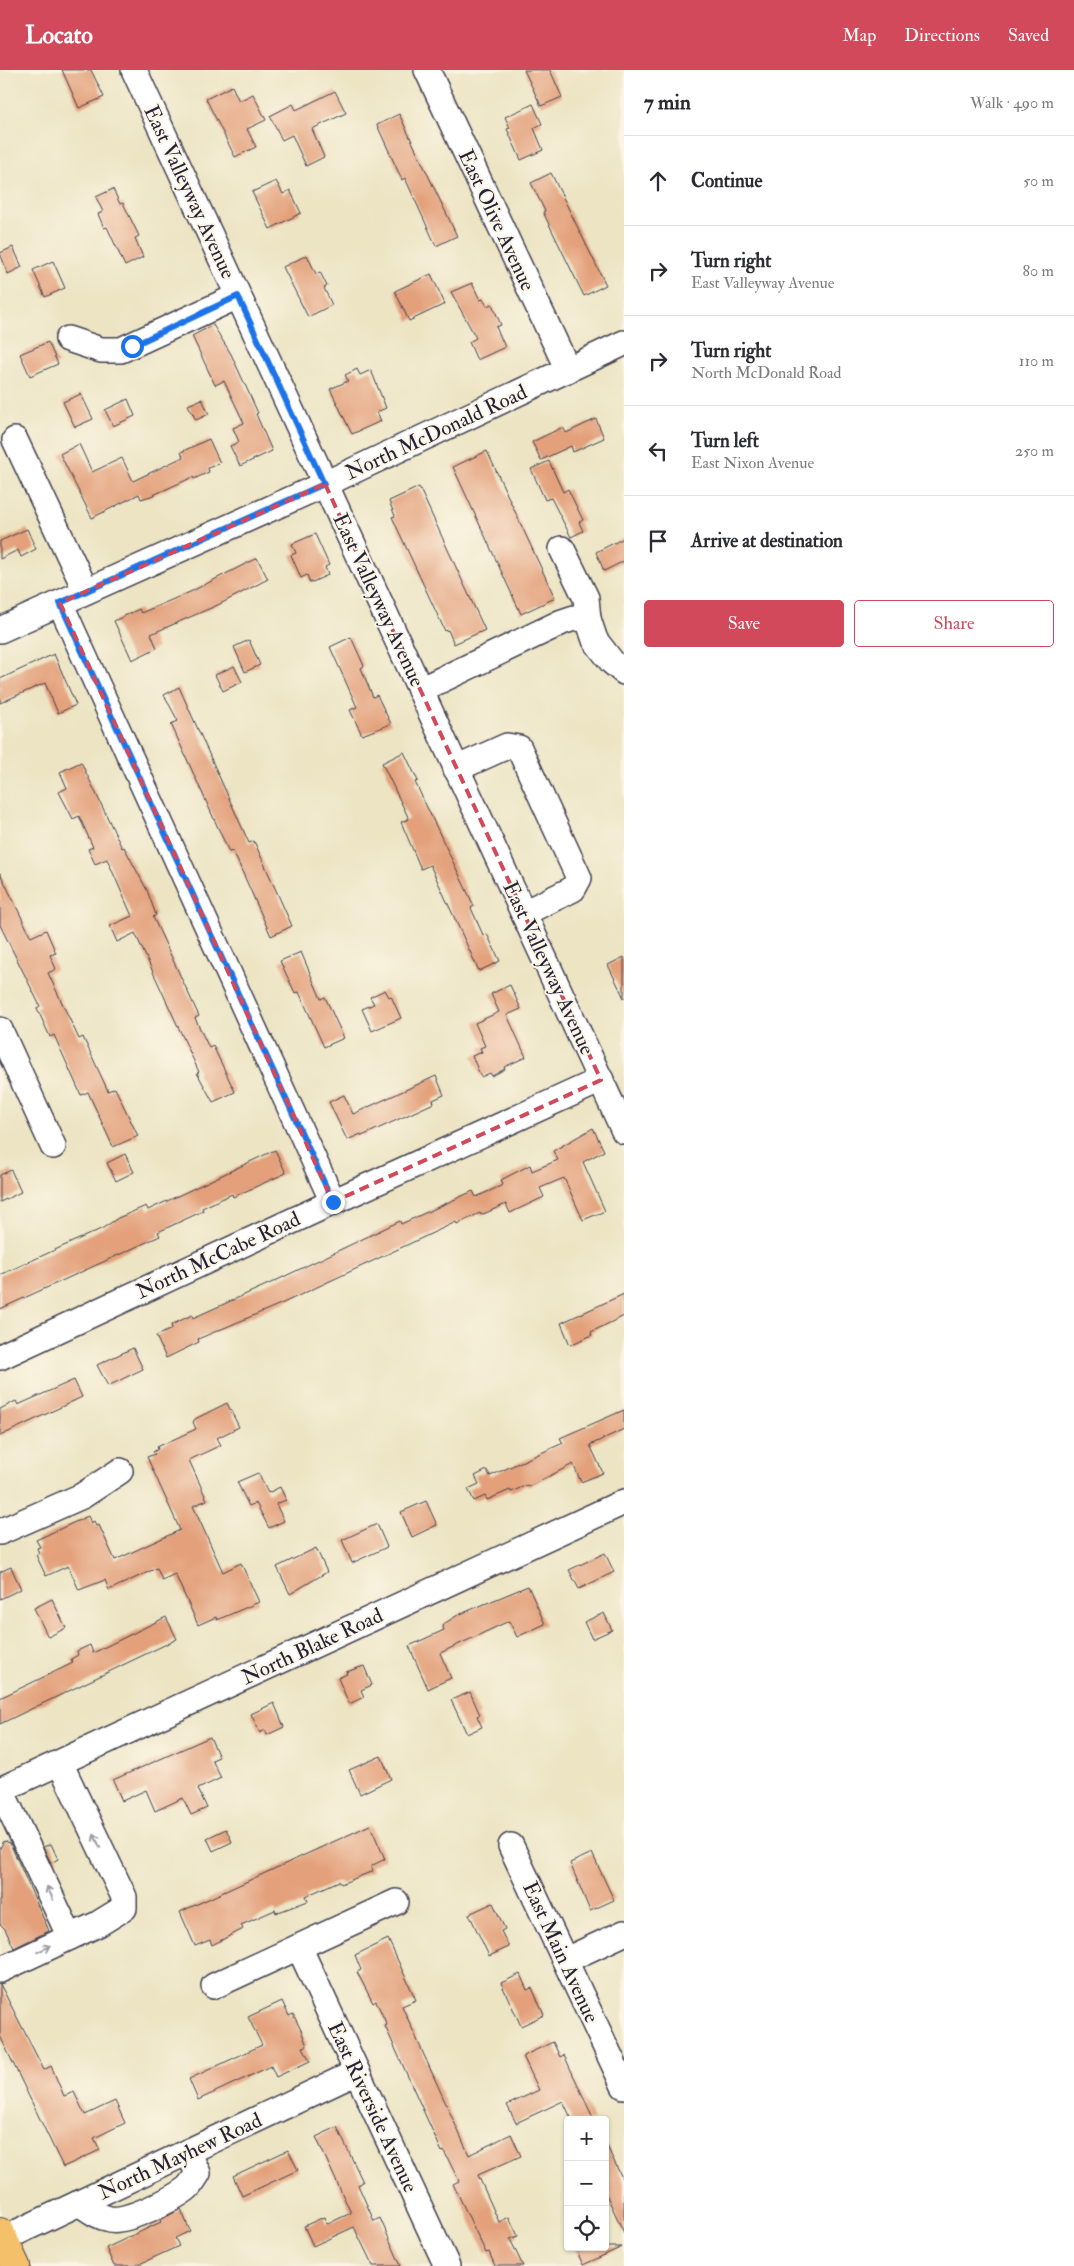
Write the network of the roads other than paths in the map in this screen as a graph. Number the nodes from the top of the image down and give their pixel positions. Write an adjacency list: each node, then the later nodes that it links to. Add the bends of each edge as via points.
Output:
1 (134, 70): 3 (street, East Valleyway Avenue)
2 (427, 70): 6 (street, East Olive Avenue)
3 (238, 296): 4 (street, via 120,350 102,350); 8 (street, East Valleyway Avenue)
4 (68, 339)
5 (624, 342): 6 (street, North McDonald Road)
6 (568, 370): 8 (street, North McDonald Road)
7 (15, 440): 10 (street)
8 (324, 484): 10 (street, North McDonald Road); 15 (street, East Valleyway Avenue)
9 (562, 549): 12 (street, via 586,598)
10 (86, 591): 11 (street, North McDonald Road)
11 (60, 603): 13 (street, North McDonald Road); 22 (street)
12 (588, 619): 14 (street, via 600,646); 15 (street, via 574,618 562,622)
13 (0, 630)
14 (624, 672)
15 (420, 690): 16 (street, East Valleyway Avenue)
16 (456, 769): 17 (street, East Valleyway Avenue); 17 (street, via 508,746 519,748 579,878 573,889)
17 (524, 913): 19 (street, East Valleyway Avenue)
18 (0, 1030): 21 (street)
19 (600, 1080): 20 (street, East Valleyway Avenue); 22 (street, North McCabe Road)
20 (624, 1131)
21 (53, 1146)
22 (333, 1202): 23 (street, North McCabe Road)
23 (0, 1357)
24 (120, 1471): 26 (street, via 82,1496)
25 (624, 1502): 27 (street, North Blake Road)
26 (0, 1532)
27 (60, 1763): 28 (street, North Blake Road); 32 (street, one-way to 27, via 124,1908 124,1897)
28 (1, 1790): 32 (street, one-way to 28)
29 (512, 1846): 34 (street, East Main Avenue)
30 (396, 1902): 33 (street)
31 (624, 1933): 34 (street)
32 (70, 1937): 35 (street, one-way to 32)
33 (299, 1947): 36 (street); 37 (street, East Riverside Avenue)
34 (566, 1960): 38 (street, East Main Avenue)
35 (0, 1970)
36 (214, 1986)
37 (357, 2072): 39 (street, North Mayhew Road); 42 (street, East Riverside Avenue)
38 (624, 2086)
39 (188, 2152): 40 (street, North Mayhew Road); 40 (street, via 198,2173 188,2188 161,2203 112,2220 96,2215)
40 (79, 2203): 41 (street, North Mayhew Road)
41 (7, 2253)
42 (447, 2266)

